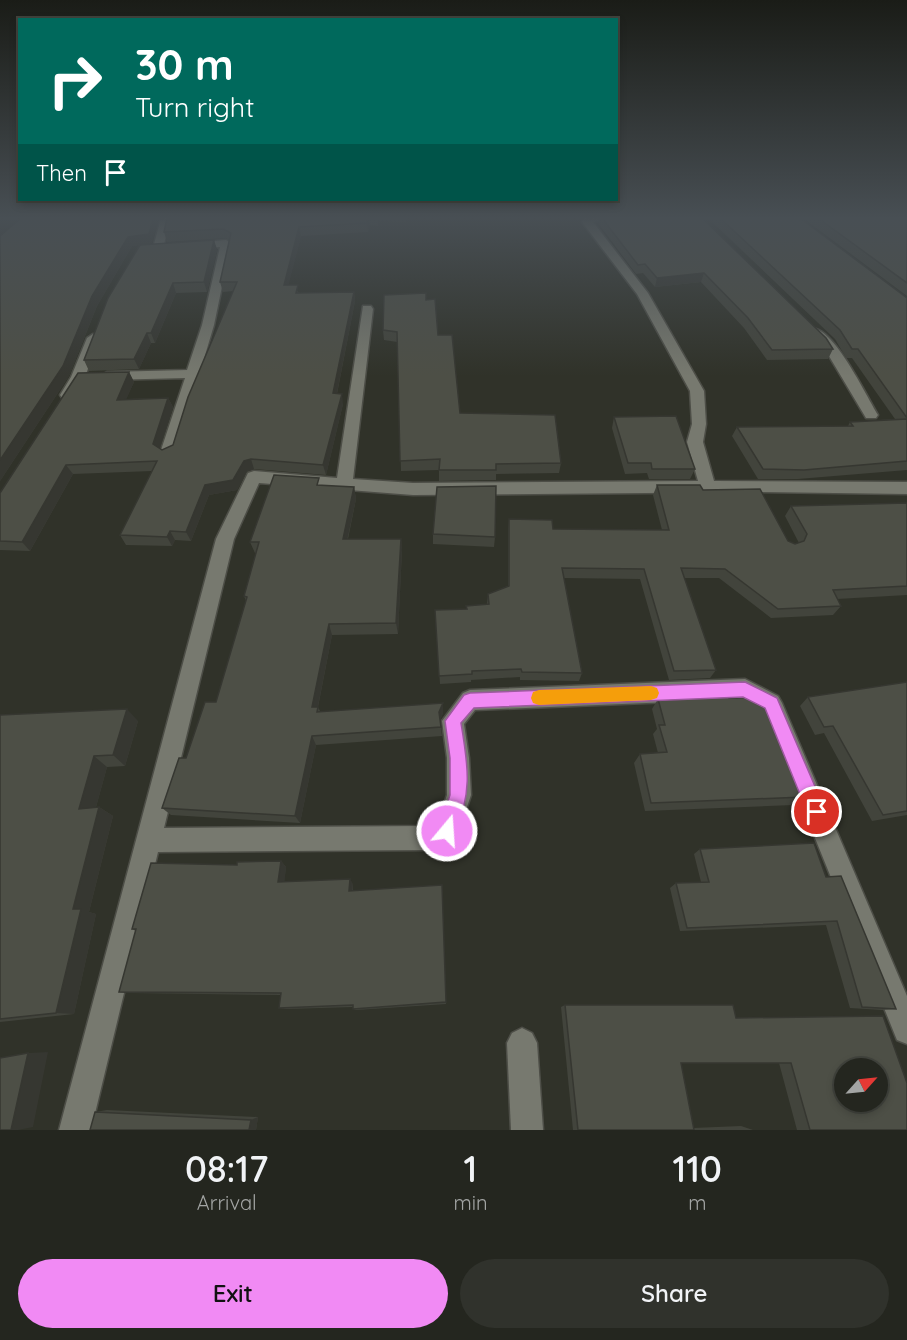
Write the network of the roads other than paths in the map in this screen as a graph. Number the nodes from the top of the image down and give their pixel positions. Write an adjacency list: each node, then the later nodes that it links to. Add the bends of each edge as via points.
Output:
1 (220, 271): 6 (street)
2 (625, 271): 13 (street, via 642,292 697,391 699,424 695,442)
3 (367, 309): 11 (street)
4 (97, 327): 7 (street)
5 (811, 327): 9 (street, via 828,344)
6 (192, 374): 7 (street); 10 (street)
7 (78, 377): 8 (street)
8 (59, 407)
9 (871, 415)
10 (168, 453)
11 (344, 484): 13 (street, via 413,489); 16 (street, via 254,477 225,539)
12 (758, 486): 13 (street); 14 (street); 15 (street)
13 (708, 487)
14 (907, 488)
15 (768, 506)
16 (149, 840): 17 (street, via 423,838 447,831 459,795 453,721 470,700 745,689 771,703); 19 (street)
17 (907, 1030)
18 (522, 1043): 20 (street)
19 (75, 1130)
20 (527, 1130)

